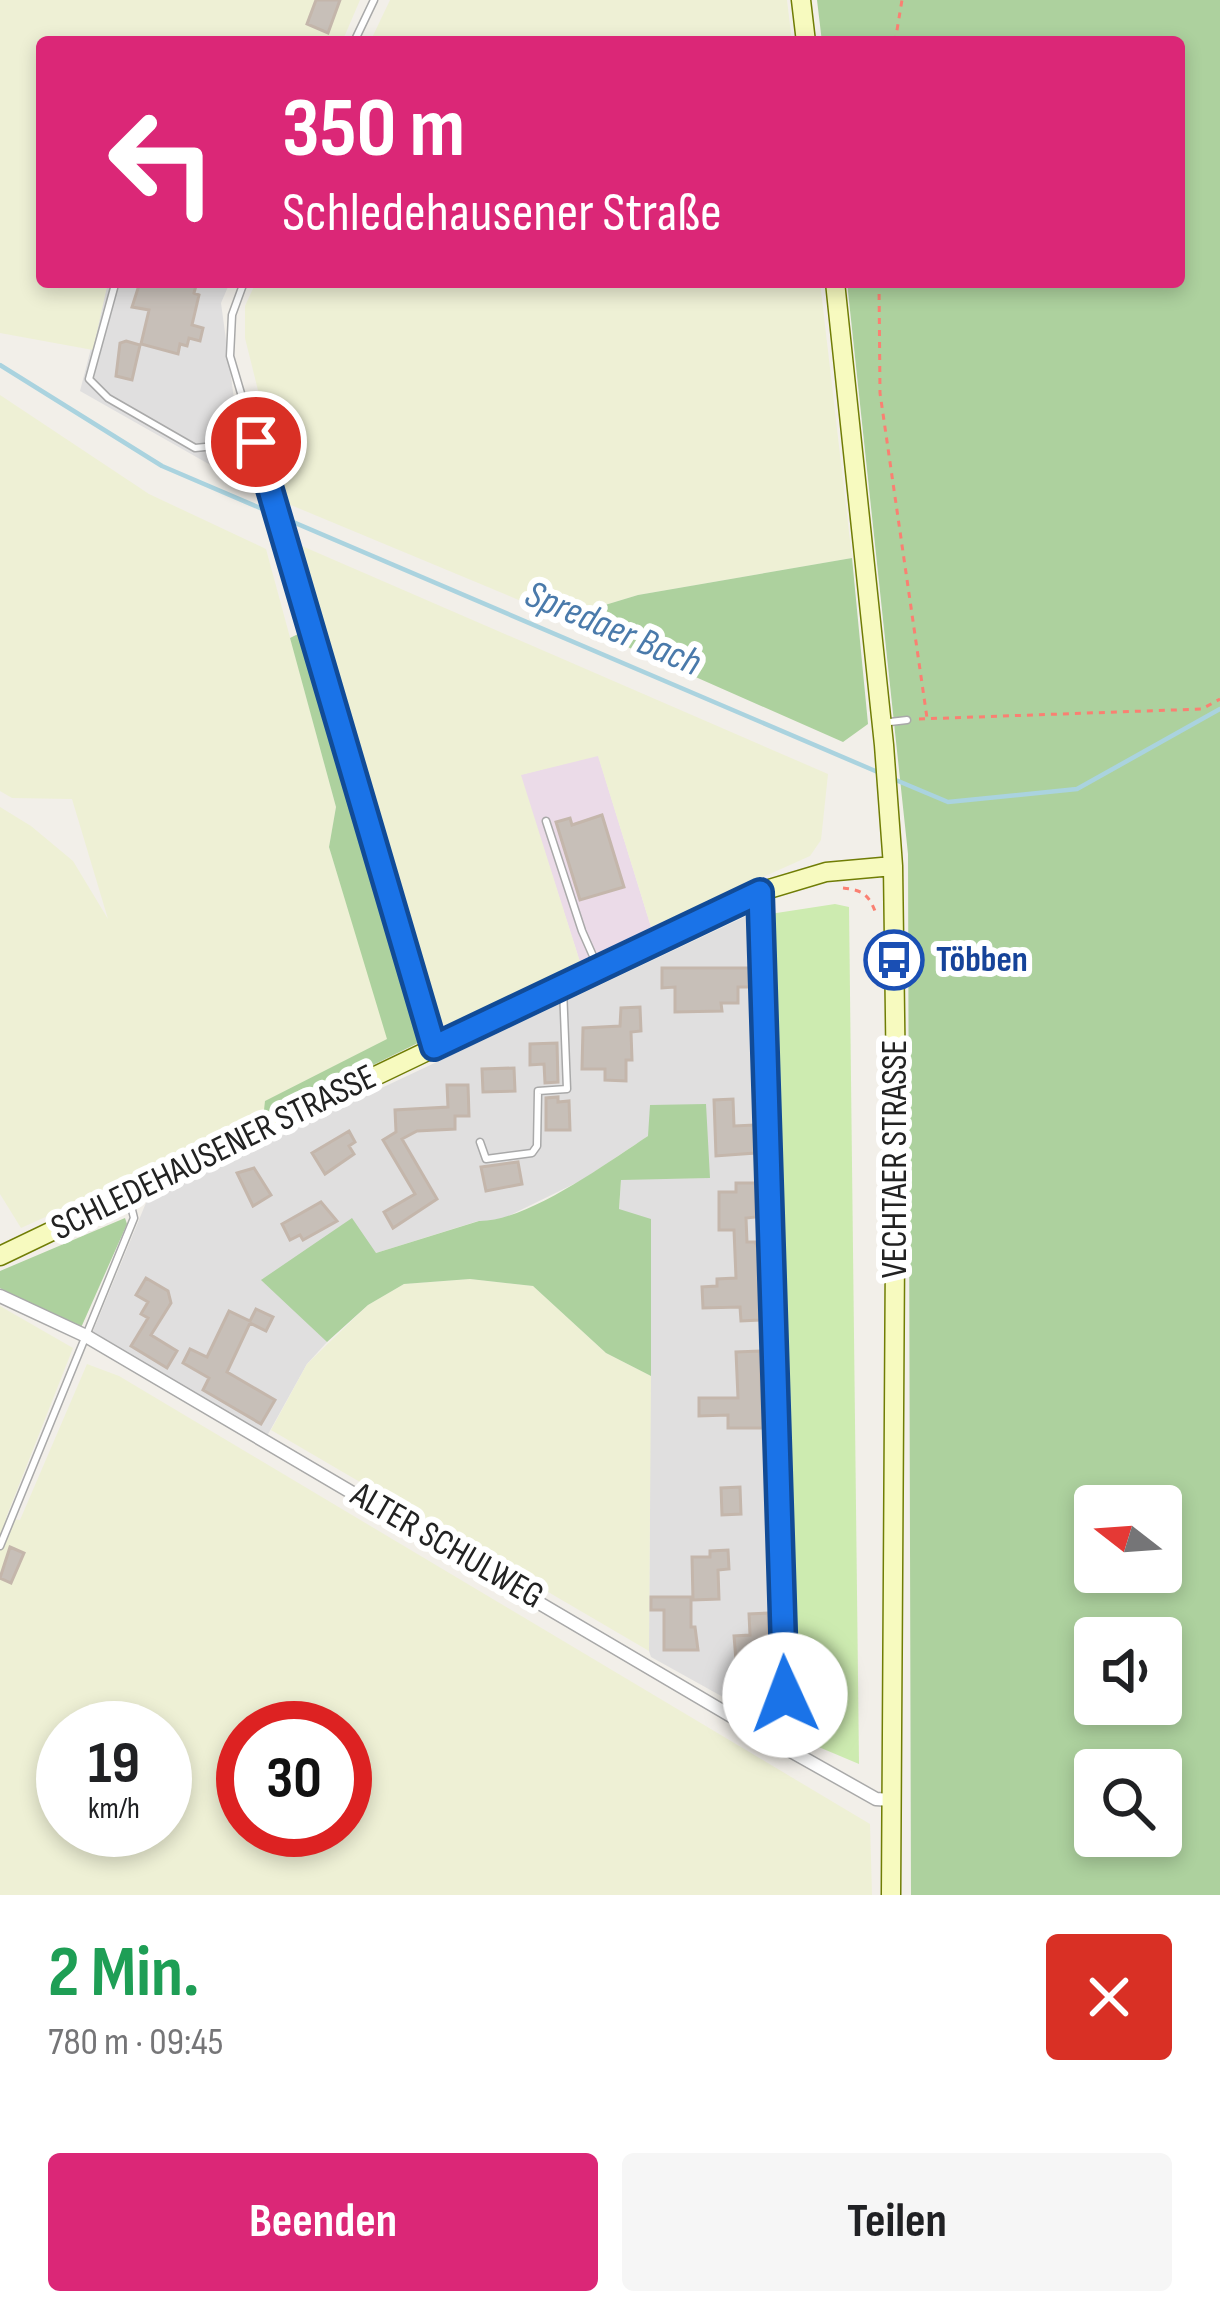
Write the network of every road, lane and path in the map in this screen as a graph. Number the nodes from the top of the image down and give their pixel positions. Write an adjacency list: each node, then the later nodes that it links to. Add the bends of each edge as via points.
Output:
1 (374, 0): 4 (lane)
2 (801, 0): 5 (main road)
3 (902, 0): 6 (path)
4 (357, 36)
5 (805, 36)
6 (896, 36)
7 (242, 288): 11 (lane, via 230,356)
8 (836, 288): 17 (main road, VECHTAER STRASSE)
9 (879, 288): 13 (path, via 880,394)
10 (114, 289): 11 (lane, via 89,379 196,448)
11 (256, 442): 21 (lane)
12 (1220, 698): 13 (path, via 1202,709)
13 (927, 718): 14 (path)
14 (907, 720): 15 (lane)
15 (890, 722)
16 (546, 821): 19 (lane)
17 (892, 866): 18 (main road, SCHLEDEHAUSENER STRASSE, via 826,872); 29 (main road, VECHTAER STRASSE)
18 (760, 892): 19 (main road, SCHLEDEHAUSENER STRASSE); 28 (street)
19 (598, 968): 20 (main road, SCHLEDEHAUSENER STRASSE)
20 (562, 985): 21 (main road, SCHLEDEHAUSENER STRASSE); 22 (lane, via 567,1089 538,1091 532,1153 486,1159)
21 (435, 1051): 23 (main road, SCHLEDEHAUSENER STRASSE)
22 (480, 1142)
23 (127, 1193): 24 (main road, SCHLEDEHAUSENER STRASSE); 26 (lane, via 134,1217)
24 (0, 1256)
25 (0, 1295): 26 (street, ALTER SCHULWEG)
26 (86, 1336): 27 (lane); 28 (street, ALTER SCHULWEG)
27 (0, 1546)
28 (782, 1746): 29 (street, ALTER SCHULWEG)
29 (891, 1799): 30 (main road, VECHTAER STRASSE)
30 (891, 1895)

